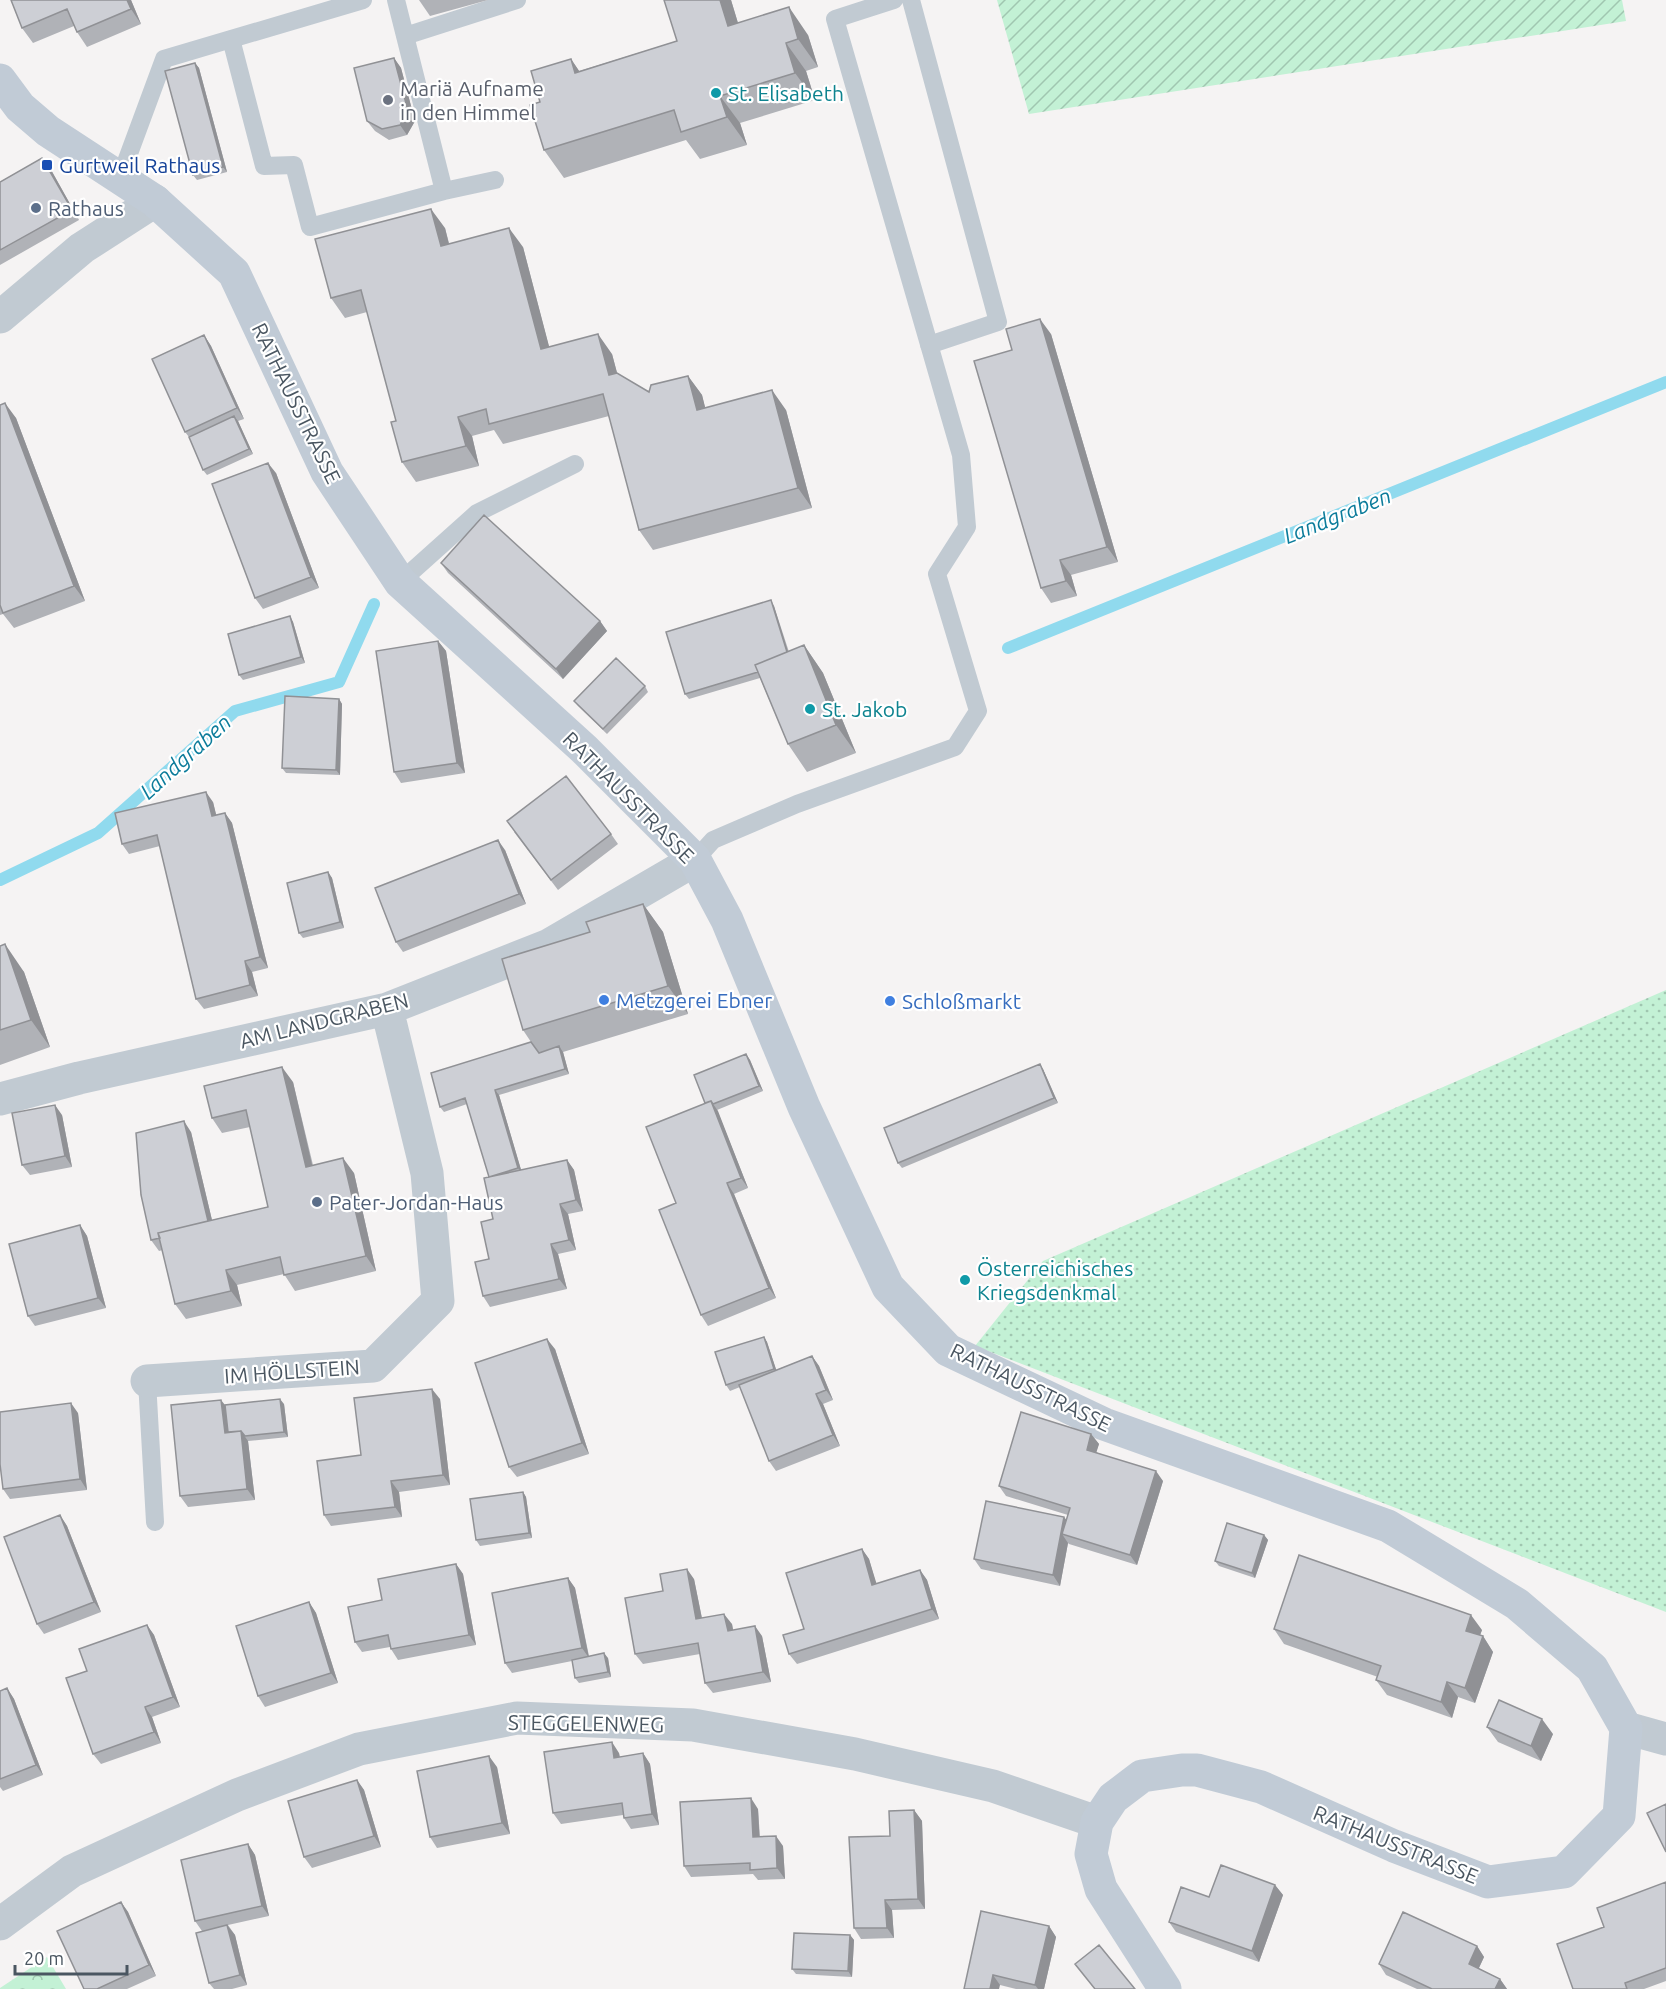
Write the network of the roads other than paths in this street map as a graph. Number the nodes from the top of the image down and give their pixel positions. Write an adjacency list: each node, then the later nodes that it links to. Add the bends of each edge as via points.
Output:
1 (363, 0): 8 (lane)
2 (396, 0): 7 (lane)
3 (517, 0): 7 (lane)
4 (894, 0): 6 (lane)
5 (911, 0): 15 (lane, via 998,322)
6 (855, 6): 15 (lane, via 836,19)
7 (405, 36): 12 (lane)
8 (231, 39): 10 (lane, via 164,59); 12 (lane, via 264,166 294,165 310,226)
9 (0, 80): 10 (main road, RATHAUSSTRASSE, via 20,107 48,131)
10 (120, 177): 13 (main road, RATHAUSSTRASSE)
11 (495, 180): 12 (lane)
12 (444, 191)
13 (155, 201): 14 (street, via 82,248); 17 (main road, RATHAUSSTRASSE, via 234,273 327,472)
14 (0, 316)
15 (929, 345): 18 (lane, via 961,455 967,527 937,574 978,711 955,747 797,804 713,840)
16 (575, 464): 17 (lane, via 477,513)
17 (400, 582): 18 (main road, RATHAUSSTRASSE, via 584,748)
18 (695, 860): 19 (street, AM LANDGRABEN, via 549,945); 23 (main road, RATHAUSSTRASSE, via 728,920 804,1107 888,1287 948,1350 1104,1424 1388,1526 1517,1604 1592,1668)
19 (387, 1009): 20 (street, AM LANDGRABEN); 21 (street, IM HÖLLSTEIN, via 427,1173 438,1301 373,1366)
20 (0, 1099)
21 (147, 1381): 22 (lane)
22 (155, 1522)
23 (1626, 1728): 24 (street); 25 (main road, RATHAUSSTRASSE, via 1619,1816 1564,1872 1488,1882 1260,1787 1197,1770 1142,1776 1113,1798)
24 (1666, 1739)
25 (1097, 1822): 26 (street, STEGGELENWEG, via 993,1786 855,1754 693,1725 517,1718 359,1749 237,1795 72,1871); 27 (main road, RATHAUSSTRASSE, via 1091,1854 1101,1889)
26 (0, 1924)
27 (1165, 1989)

